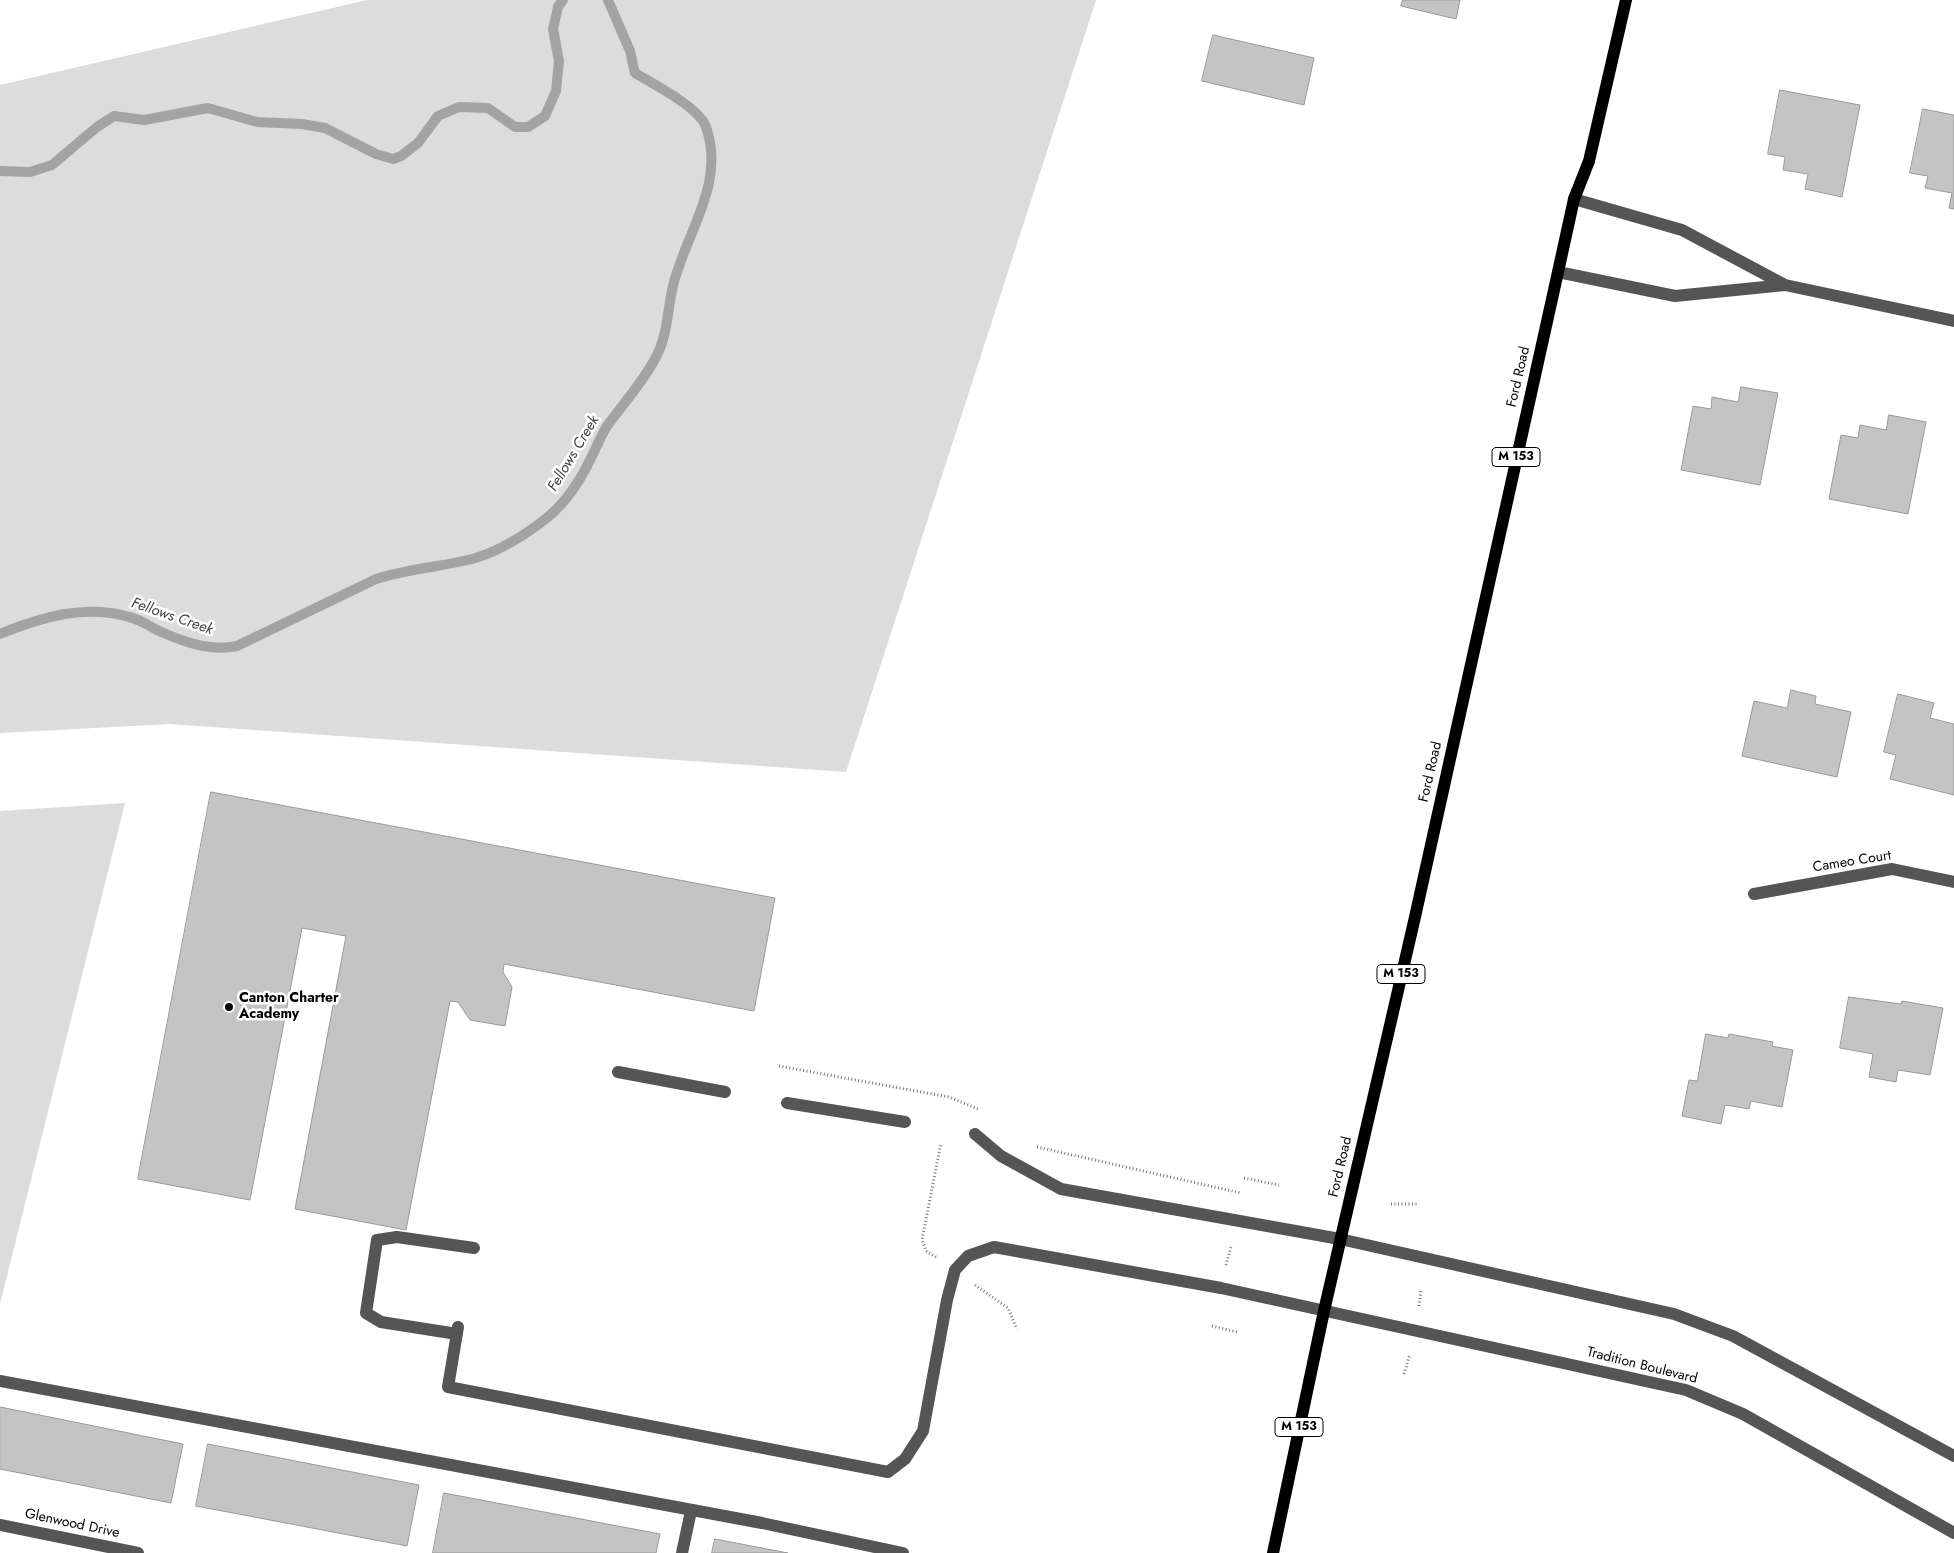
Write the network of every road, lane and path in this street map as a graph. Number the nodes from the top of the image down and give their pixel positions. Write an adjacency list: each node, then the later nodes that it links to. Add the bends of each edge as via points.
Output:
1 (1626, 0): 2 (main road, Ford Road / M 153, via 1589,161)
2 (1574, 199): 3 (main road, Ford Road / M 153); 4 (street, via 1682,230)
3 (1558, 272): 4 (street, via 1675,296); 22 (main road, Ford Road / M 153)
4 (1784, 285): 5 (street)
5 (1954, 320)
6 (1954, 882): 7 (street, Cameo Court, via 1892,869)
7 (1754, 894)
8 (779, 1066): 12 (path, via 949,1097)
9 (618, 1072): 10 (street)
10 (725, 1092)
11 (787, 1103): 13 (street)
12 (983, 1113)
13 (905, 1122)
14 (975, 1134): 22 (street, via 1001,1156 1061,1189)
15 (941, 1143): 25 (path, via 922,1240 926,1251)
16 (1029, 1145): 19 (path)
17 (1244, 1178): 18 (path)
18 (1279, 1185)
19 (1241, 1193)
20 (1391, 1204): 21 (path)
21 (1419, 1204)
22 (1340, 1239): 30 (main road, Ford Road / M 153); 37 (street, via 1674,1314 1733,1336)
23 (1231, 1247): 26 (path)
24 (474, 1248): 30 (street, Tradition Boulevard, via 397,1237 377,1240 366,1313 381,1322 458,1330 448,1387 888,1472 906,1459 922,1430 947,1300 955,1270 968,1256 994,1247 1221,1288)
25 (938, 1258)
26 (1224, 1271)
27 (973, 1284): 32 (path, via 1008,1308)
28 (1421, 1290): 29 (path)
29 (1418, 1307)
30 (1324, 1311): 40 (street, Tradition Boulevard, via 1686,1390 1743,1414); 44 (main road, Ford Road / M 153)
31 (1212, 1326): 33 (path)
32 (1017, 1329)
33 (1238, 1332)
34 (1410, 1354): 35 (path)
35 (1404, 1374)
36 (0, 1380): 38 (street)
37 (1954, 1456)
38 (691, 1511): 42 (street); 43 (street)
39 (0, 1525): 41 (street, Glenwood Drive)
40 (1954, 1533)
41 (138, 1553)
42 (682, 1553)
43 (903, 1553)
44 (1273, 1553)

